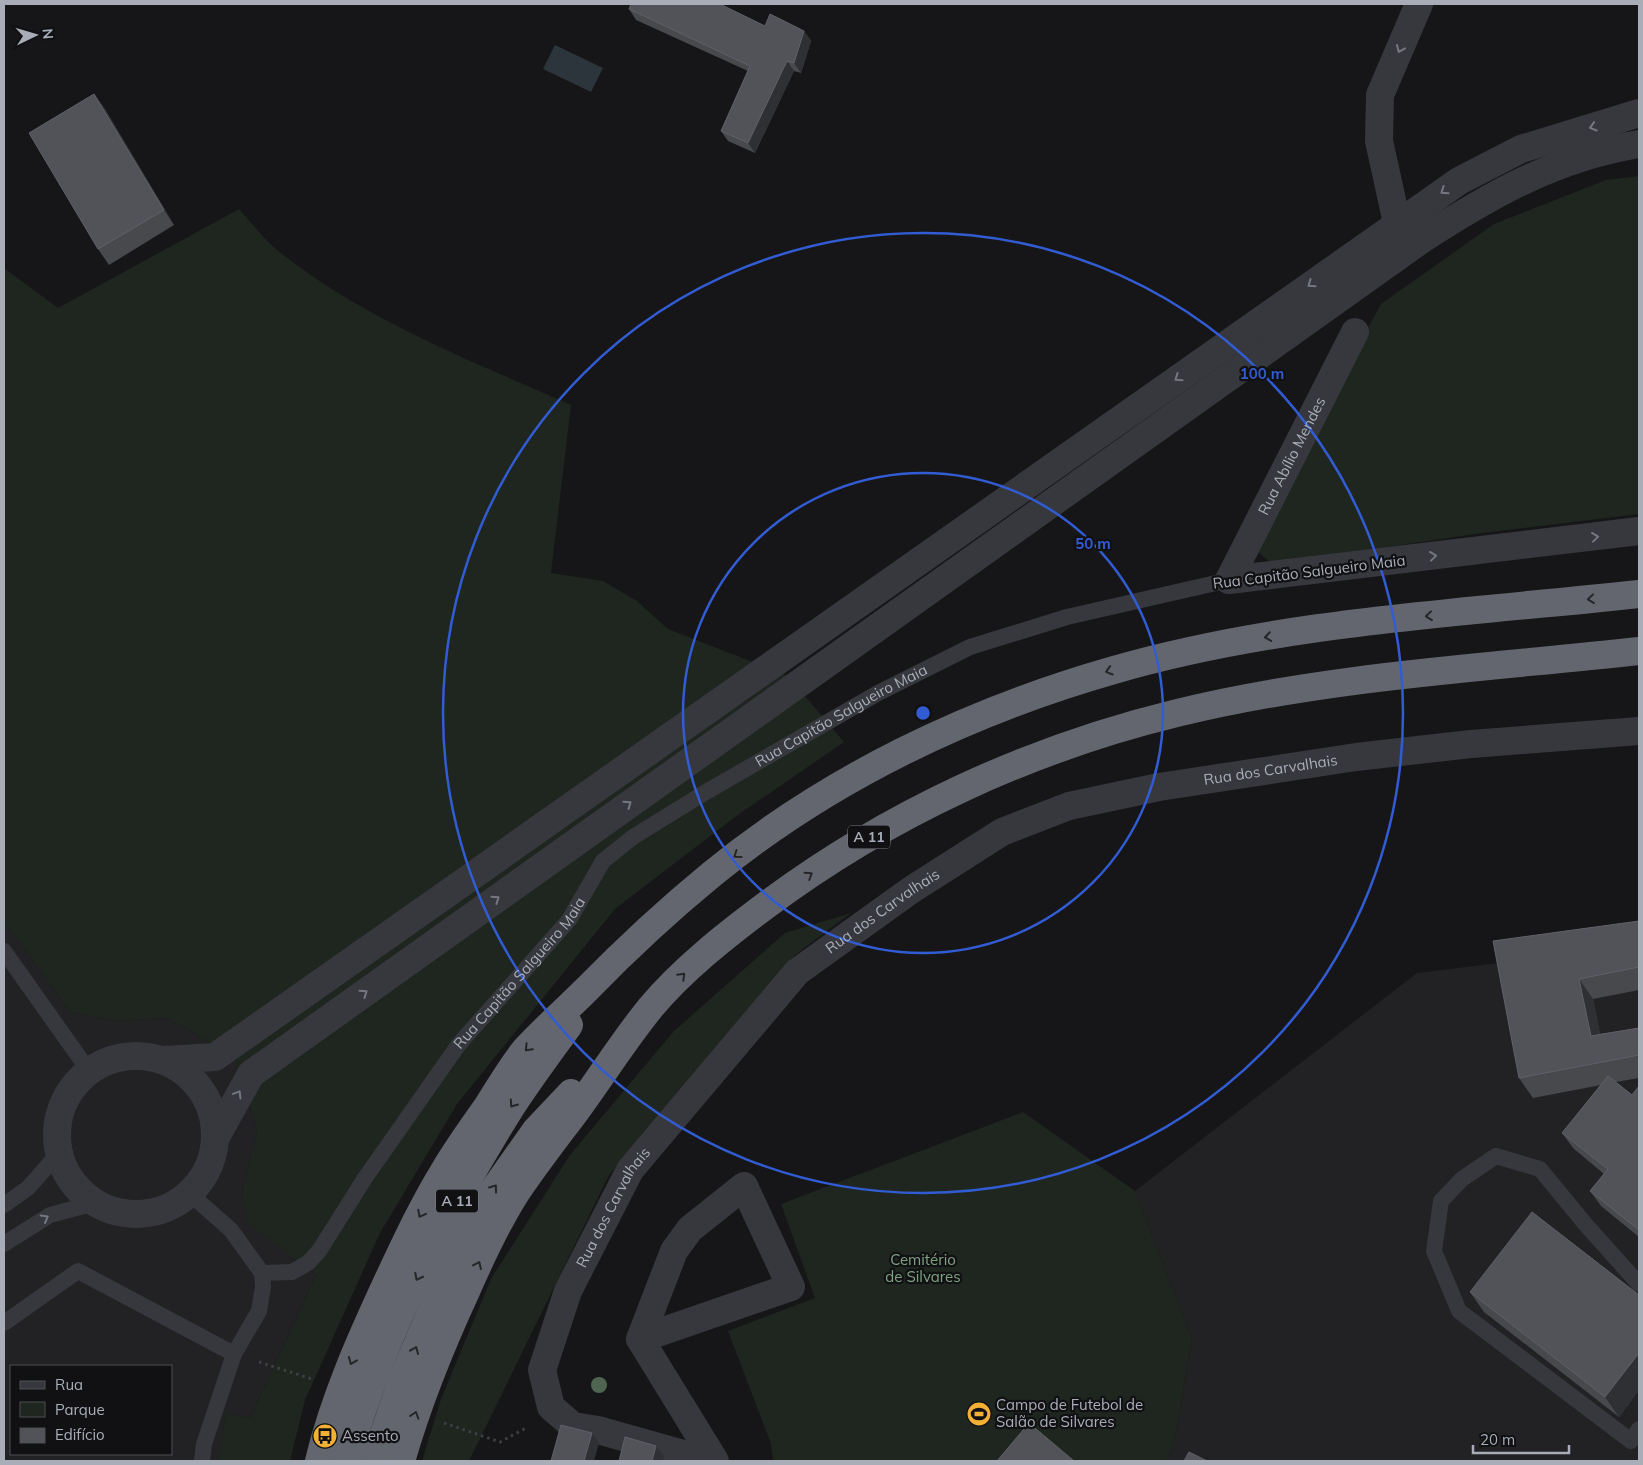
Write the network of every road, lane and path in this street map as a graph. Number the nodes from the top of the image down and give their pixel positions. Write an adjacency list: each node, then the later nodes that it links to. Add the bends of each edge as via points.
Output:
1 (1419, 4): 4 (street, one-way to 4, via 1380,96 1380,141)
2 (1639, 113): 4 (street, one-way to 4, via 1521,149 1460,181)
3 (1639, 144): 16 (street, one-way to 3, via 251,1074 1421,240 1524,179 1583,157)
4 (1397, 223): 14 (street, one-way to 14, via 216,1057)
5 (1355, 332): 7 (street, Rua Abílio Mendes)
6 (1639, 531): 7 (street, Rua Capitão Salgueiro Maia, one-way to 6)
7 (1229, 580): 22 (lane, Rua Capitão Salgueiro Maia, via 1067,616 970,647 878,693 632,837 602,861 569,920 459,1044 365,1178 319,1251 308,1263 292,1272)
8 (1639, 594): 12 (highway, one-way to 12, via 1379,622 1256,639 1172,655 1049,690 947,730 826,794 714,872)
9 (1639, 650): 13 (highway, A 11, one-way to 9, via 700,959 744,922 791,886 856,845 922,807 980,779 1071,744 1180,712 1313,687)
10 (1639, 731): 33 (street, Rua dos Carvalhais, via 1356,757 1159,788 1069,806 1002,832 911,890 797,972 630,1170 568,1291 542,1370 551,1407 573,1426)
11 (4, 951): 15 (lane)
12 (612, 964): 29 (highway, one-way to 29, via 523,1053 443,1172 408,1238 352,1362); 30 (highway, A 11, one-way to 30, via 509,1110 465,1184 402,1310 359,1417)
13 (653, 1006): 31 (highway, A 11, one-way to 13, via 396,1396 427,1320 451,1265 488,1198 536,1130); 32 (highway, A 11, one-way to 13, via 424,1386 492,1236 514,1196)
14 (164, 1060): 15 (street, via 138,1055 112,1058); 16 (street, via 186,1073 204,1092 213,1116)
15 (89, 1071): 17 (street, via 73,1087 61,1107 57,1130)
16 (216, 1137): 18 (street, via 204,1177)
17 (59, 1153): 19 (street, via 66,1173); 20 (lane, via 28,1188)
18 (190, 1194): 19 (street, via 168,1208 144,1214 118,1212); 22 (lane, via 231,1230)
19 (95, 1203): 21 (lane, one-way to 19, via 50,1215)
20 (4, 1205)
21 (4, 1244)
22 (262, 1273): 26 (lane, via 264,1288 258,1311)
23 (1639, 1284): 27 (lane, via 1540,1169 1496,1156 1462,1179 1441,1201 1434,1251 1459,1311 1631,1441)
24 (4, 1323): 26 (lane, via 78,1271)
25 (640, 1339): 25 (street, via 790,1287 744,1186 690,1229 674,1251); 34 (street)
26 (234, 1354): 28 (lane, via 204,1444)
27 (1639, 1429)
28 (202, 1461)
29 (319, 1461)
30 (347, 1461)
31 (375, 1461)
32 (400, 1461)
33 (708, 1461)
34 (715, 1461)

